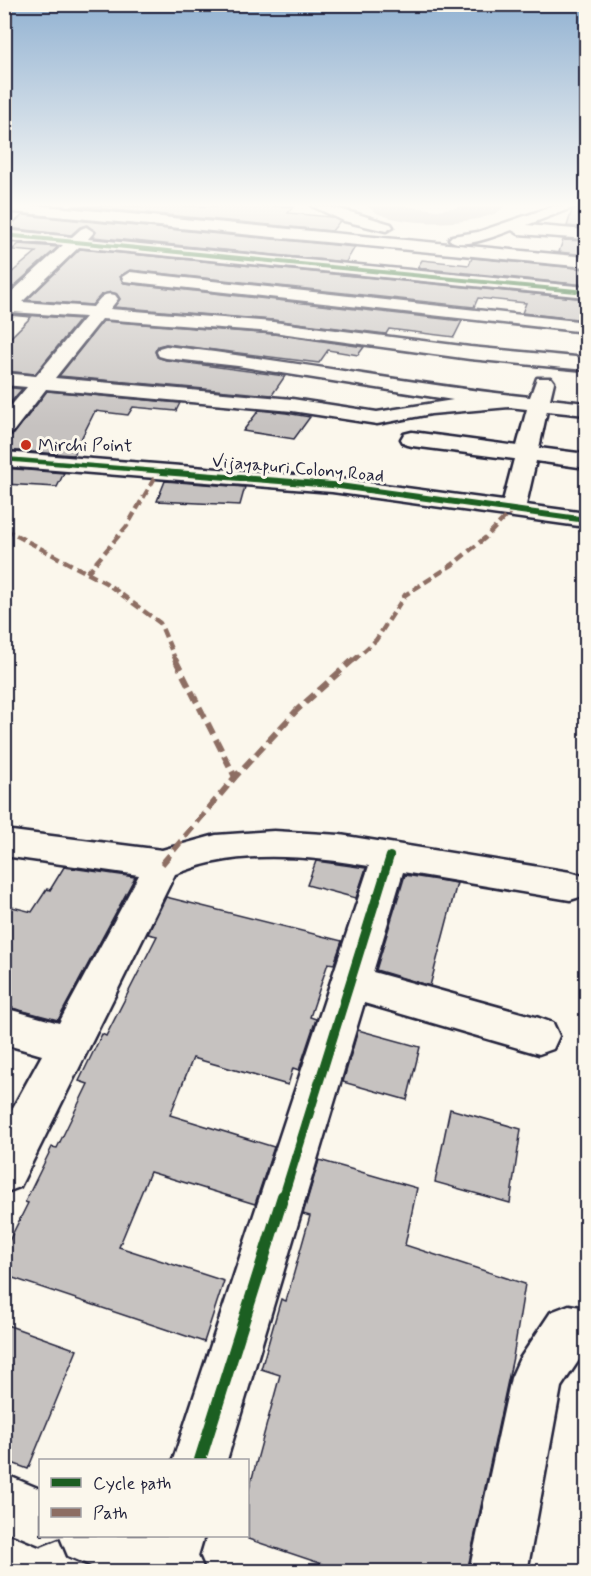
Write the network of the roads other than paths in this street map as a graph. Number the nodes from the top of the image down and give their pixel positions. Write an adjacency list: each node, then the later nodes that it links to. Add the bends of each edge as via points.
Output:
1 (36, 280): 9 (street)
2 (128, 280): 10 (street)
3 (153, 280): 8 (street)
4 (299, 280): 8 (street)
5 (461, 280): 6 (street)
6 (486, 282): 7 (street)
7 (577, 291): 12 (street)
8 (286, 294): 12 (street)
9 (6, 307): 10 (street)
10 (97, 312): 11 (street); 18 (street)
11 (191, 320): 14 (street); 16 (street)
12 (558, 324): 13 (street); 14 (street)
13 (586, 327)
14 (550, 361): 15 (street); 20 (street)
15 (586, 364)
16 (152, 372): 18 (street); 19 (street, via 238,360); 19 (street, via 292,405 377,418)
17 (4, 380): 18 (street)
18 (40, 383): 22 (street)
19 (510, 400): 20 (street)
20 (538, 403): 21 (street); 24 (street)
21 (586, 409)
22 (8, 421)
23 (412, 439): 24 (street)
24 (526, 453): 26 (street); 27 (street)
25 (4, 459): 27 (street, Vijayapuri Colony Road, via 332,485)
26 (586, 461)
27 (513, 509): 28 (street, Vijayapuri Colony Road)
28 (586, 520)
29 (4, 843): 31 (street)
30 (390, 856): 31 (street, via 274,844 216,848); 32 (street); 33 (street)
31 (162, 864): 36 (street)
32 (570, 886)
33 (351, 982): 35 (street); 39 (street)
34 (4, 1026): 36 (street)
35 (539, 1036)
36 (70, 1045): 37 (street)
37 (4, 1171)
38 (586, 1333): 44 (street, via 568,1330 537,1378)
39 (201, 1459)
40 (4, 1502): 41 (street)
41 (39, 1517)
42 (92, 1537): 43 (street)
43 (173, 1558)
44 (498, 1572)

